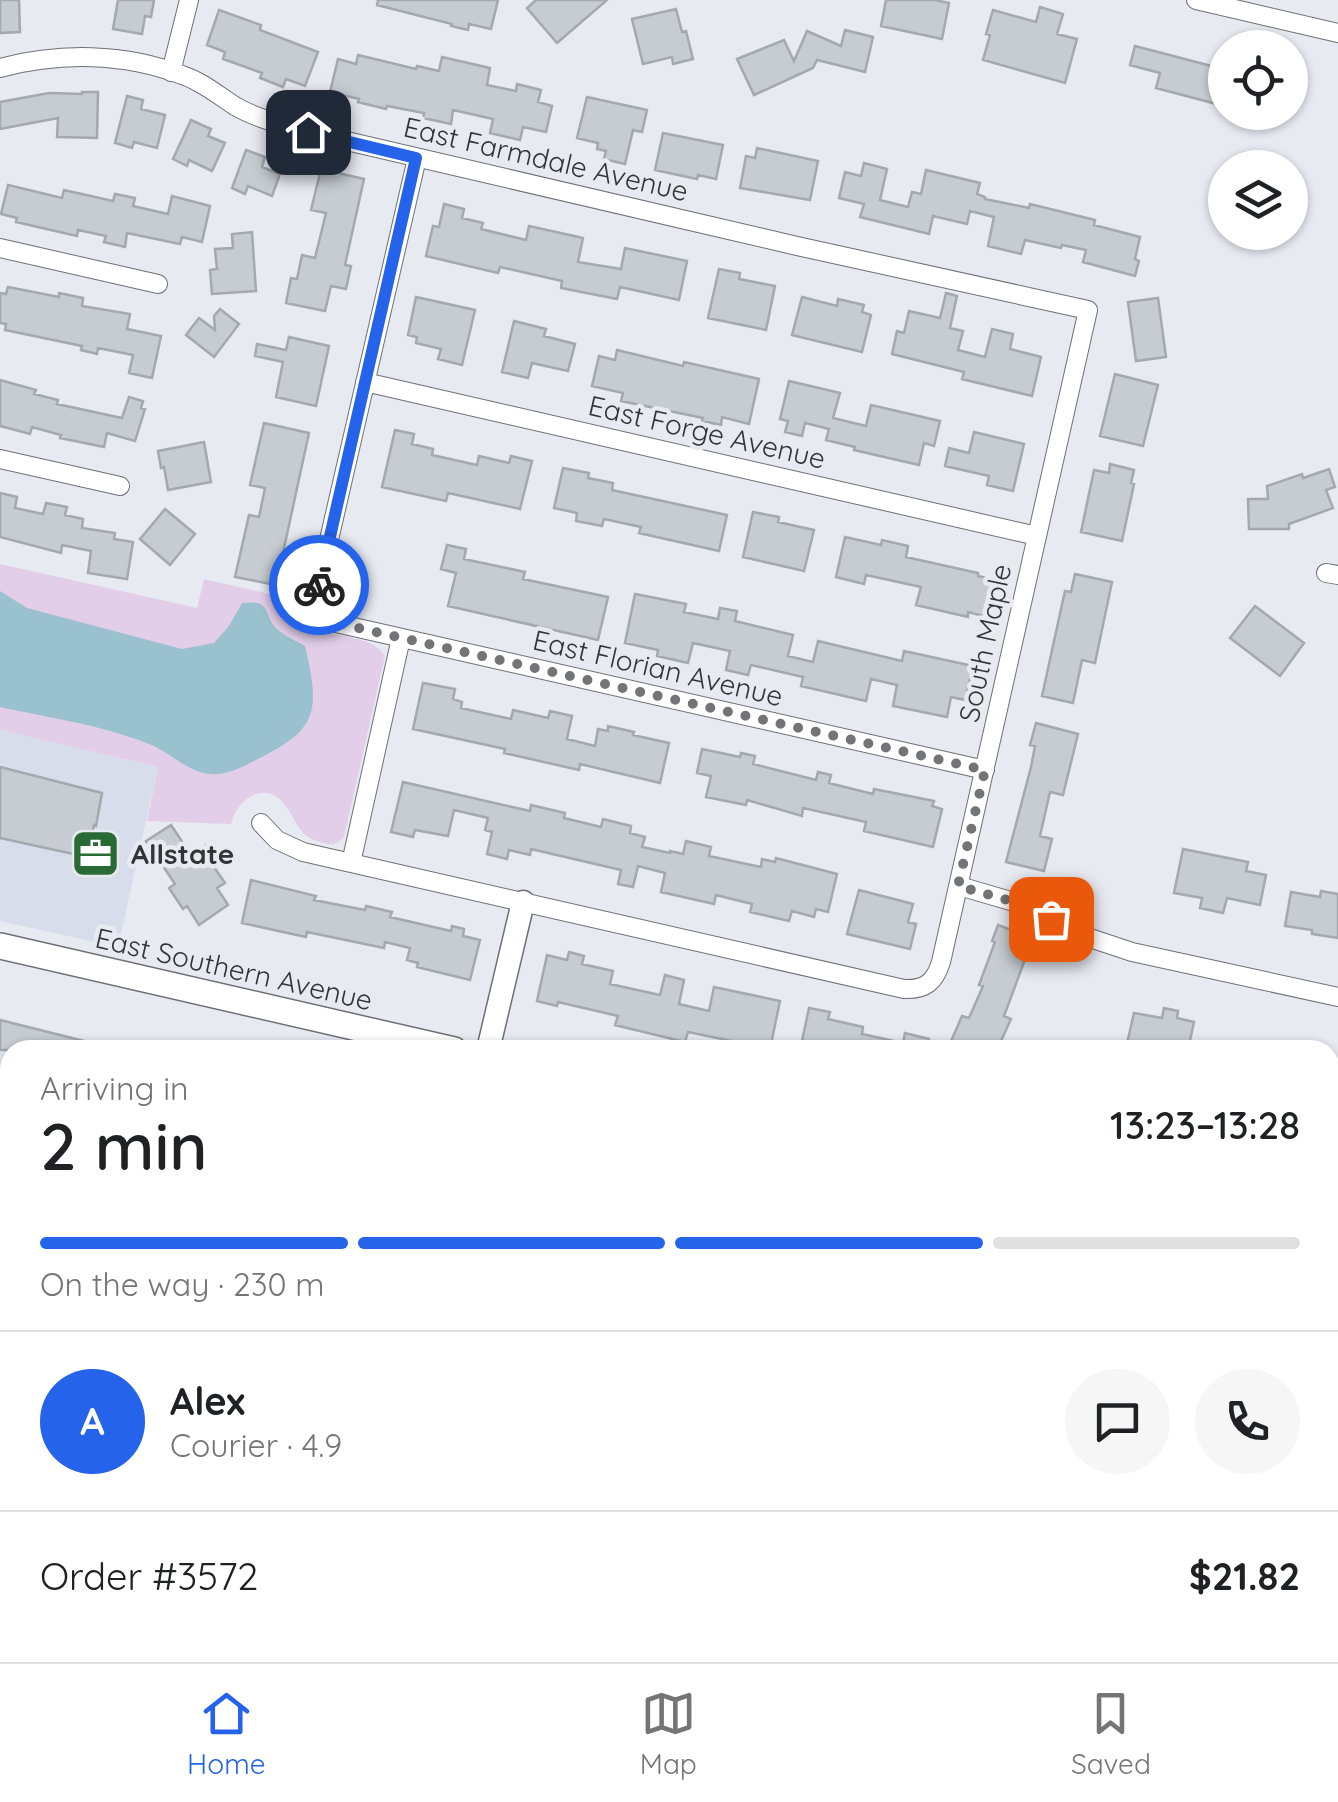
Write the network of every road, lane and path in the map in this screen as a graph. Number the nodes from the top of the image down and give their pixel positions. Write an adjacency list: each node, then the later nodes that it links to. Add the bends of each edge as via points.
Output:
1 (189, 0): 5 (street)
2 (1196, 0): 3 (street)
3 (1338, 33)
4 (0, 68): 5 (street, East Farmdale Avenue, via 92,57)
5 (171, 72): 6 (street, East Farmdale Avenue, via 271,121)
6 (416, 158): 9 (street, East Farmdale Avenue); 10 (street)
7 (0, 248): 8 (street)
8 (158, 284)
9 (1088, 310): 13 (street, South Maple)
10 (365, 382): 13 (street, East Forge Avenue); 14 (street, East Florian Avenue, via 316,596 320,614 336,623)
11 (0, 460): 12 (street)
12 (120, 486)
13 (1037, 536): 15 (street, South Maple)
14 (401, 638): 15 (street, East Florian Avenue); 17 (street)
15 (985, 770): 18 (street, South Maple)
16 (261, 823): 17 (street, via 290,847)
17 (351, 862): 19 (street)
18 (958, 886): 19 (street, South Maple, via 941,962 922,988); 21 (street, via 1021,904 1132,952)
19 (523, 902): 23 (street)
20 (0, 946): 22 (main road, East Southern Avenue)
21 (1338, 997)
22 (410, 1040)
23 (490, 1040)

